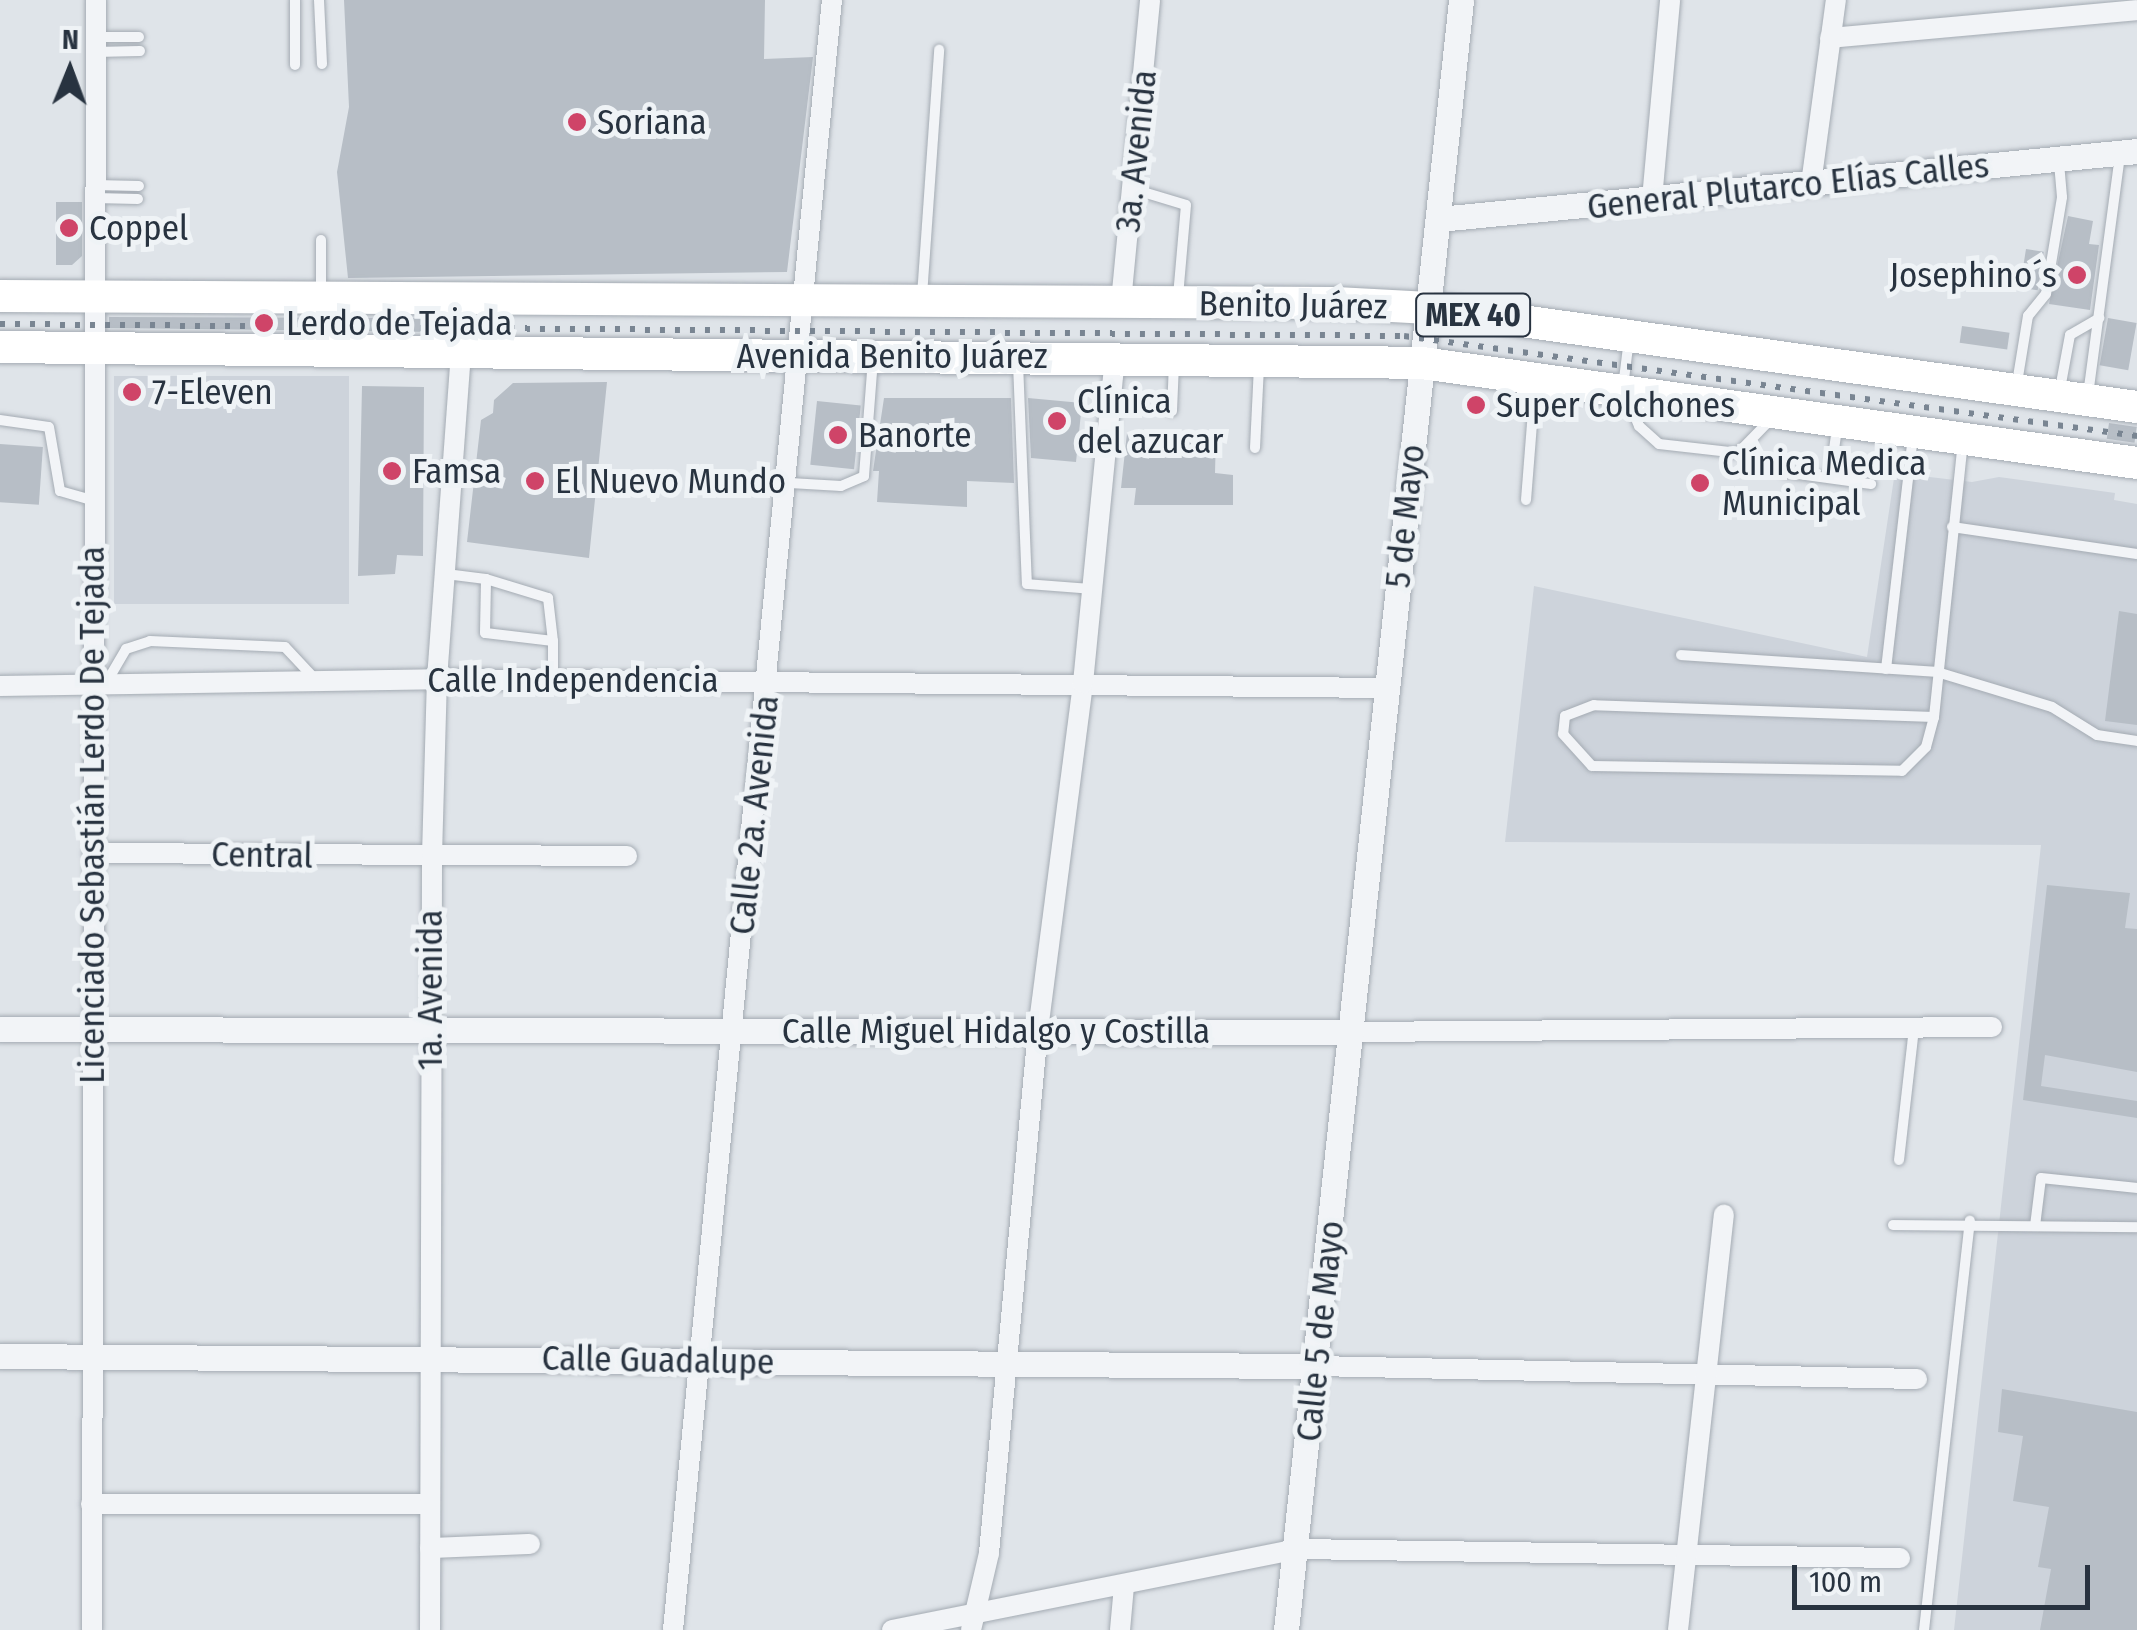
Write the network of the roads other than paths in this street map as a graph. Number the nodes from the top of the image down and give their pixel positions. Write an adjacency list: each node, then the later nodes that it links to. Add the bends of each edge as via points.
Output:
1 (96, 0): 12 (street, Licenciado Sebastián Lerdo De Tejada)
2 (296, 0): 15 (lane)
3 (319, 0): 16 (lane)
4 (832, 0): 30 (street, Calle 2a. Avenida)
5 (1150, 0): 21 (street, 3a. Avenida)
6 (1461, 0): 25 (street, 5 de Mayo)
7 (1670, 0): 24 (street)
8 (1836, 0): 11 (street)
9 (2137, 10): 11 (street)
10 (140, 37): 12 (lane)
11 (1830, 38): 19 (street)
12 (94, 44): 14 (lane); 22 (street, Licenciado Sebastián Lerdo De Tejada)
13 (939, 50): 31 (lane)
14 (140, 51)
15 (295, 64)
16 (322, 64)
17 (2129, 152): 18 (street, General Plutarco Elías Calles); 35 (lane)
18 (2059, 160): 19 (street, General Plutarco Elías Calles); 50 (lane, via 2062,197 2046,294 2028,316)
19 (1812, 184): 24 (street, General Plutarco Elías Calles)
20 (139, 186): 22 (lane)
21 (1133, 190): 32 (street, 3a. Avenida); 33 (lane, via 1186,205)
22 (93, 192): 23 (lane); 28 (street, Licenciado Sebastián Lerdo De Tejada)
23 (138, 199)
24 (1652, 199): 25 (street, General Plutarco Elías Calles)
25 (1438, 219): 34 (street, 5 de Mayo)
26 (321, 240): 29 (lane)
27 (0, 296): 28 (main road, Avenida Benito Juárez / MEX 40)
28 (94, 296): 29 (main road, Avenida Benito Juárez / MEX 40); 39 (street, Licenciado Sebastián Lerdo De Tejada)
29 (322, 298): 30 (main road, Avenida Benito Juárez / MEX 40)
30 (803, 301): 31 (main road, Benito Juárez / MEX 40); 41 (street, Calle 2a. Avenida)
31 (922, 302): 32 (main road, Benito Juárez / MEX 40)
32 (1121, 302): 33 (main road, Benito Juárez / MEX 40)
33 (1178, 302): 34 (main road, Benito Juárez / MEX 40)
34 (1429, 308): 36 (main road, Benito Juárez / MEX 40); 47 (street, 5 de Mayo)
35 (2099, 318): 52 (lane); 52 (lane, via 2070,335)
36 (1629, 337): 37 (main road, Benito Juárez / MEX 40); 49 (lane)
37 (1686, 345): 50 (main road, Benito Juárez / MEX 40); 51 (main road)
38 (0, 347): 39 (main road, Avenida Benito Juárez / MEX 40)
39 (95, 350): 40 (main road, Avenida Benito Juárez / MEX 40); 66 (street, Licenciado Sebastián Lerdo De Tejada)
40 (461, 352): 41 (main road, Avenida Benito Juárez / MEX 40); 70 (street, 1a. Avenida)
41 (798, 356): 42 (main road, Avenida Benito Juárez / MEX 40); 64 (street, Calle 2a. Avenida)
42 (873, 356): 43 (main road, Avenida Benito Juárez / MEX 40); 64 (lane, via 864,476 841,486)
43 (1018, 357): 44 (main road, Avenida Benito Juárez / MEX 40); 72 (lane, via 1026,584)
44 (1115, 358): 45 (main road, Avenida Benito Juárez / MEX 40); 72 (street)
45 (1174, 358): 46 (main road, Avenida Benito Juárez / MEX 40); 55 (lane)
46 (1259, 359): 47 (main road, Avenida Benito Juárez / MEX 40); 60 (lane)
47 (1422, 362): 48 (main road, Avenida Benito Juárez / MEX 40); 84 (street, 5 de Mayo)
48 (1536, 375): 49 (main road, Avenida Benito Juárez / MEX 40); 67 (lane)
49 (1623, 387): 51 (main road, Avenida Benito Juárez / MEX 40); 54 (lane, via 1647,436 1720,454 1752,446)
50 (2016, 389): 52 (main road, Benito Juárez / MEX 40)
51 (1680, 394): 54 (main road, Avenida Benito Juárez / MEX 40)
52 (2073, 397): 53 (main road, Benito Juárez / MEX 40)
53 (2137, 407)
54 (1778, 408): 56 (main road, Avenida Benito Juárez / MEX 40)
55 (1172, 412)
56 (1838, 417): 58 (main road, Avenida Benito Juárez / MEX 40); 63 (lane)
57 (0, 420): 66 (lane, via 49,427 60,491)
58 (1914, 428): 59 (main road, Avenida Benito Juárez / MEX 40); 75 (lane)
59 (1964, 436): 61 (main road, Avenida Benito Juárez / MEX 40); 68 (lane)
60 (1256, 448)
61 (2137, 463)
62 (1784, 472): 63 (lane)
63 (1830, 478): 65 (lane)
64 (790, 483): 79 (street, Calle 2a. Avenida)
65 (1872, 484)
66 (94, 500): 83 (street, Licenciado Sebastián Lerdo De Tejada)
67 (1526, 500)
68 (1952, 527): 69 (lane); 76 (lane)
69 (2137, 554)
70 (444, 574): 71 (lane); 77 (street, 1a. Avenida)
71 (486, 579): 73 (lane, via 548,598); 73 (lane, via 485,633)
72 (1092, 589): 80 (street)
73 (553, 641): 78 (lane)
74 (1681, 655): 75 (lane)
75 (1886, 669): 76 (lane)
76 (1937, 672): 85 (lane); 86 (lane, via 2052,707 2097,735)
77 (437, 679): 78 (street, Calle Independencia); 81 (street, Calle Independencia); 88 (street, 1a. Avenida)
78 (553, 680): 79 (street, Calle Independencia)
79 (768, 680): 80 (street, Calle Independencia); 95 (street, Calle 2a. Avenida)
80 (1082, 683): 84 (street, Calle Independencia); 96 (street)
81 (318, 685): 83 (street, Calle Independencia); 83 (lane, via 309,666 285,646 150,641 126,650)
82 (0, 686): 83 (street, Calle Independencia)
83 (99, 686): 87 (street, Licenciado Sebastián Lerdo De Tejada)
84 (1386, 688): 97 (street, 5 de Mayo)
85 (1934, 717): 85 (lane, via 1926,747 1902,771 1859,775 1592,766 1563,734 1566,716 1594,705)
86 (2137, 741)
87 (93, 853): 88 (street, Central); 93 (street, Licenciado Sebastián Lerdo De Tejada)
88 (432, 856): 89 (street, Central); 94 (street, 1a. Avenida)
89 (626, 856)
90 (1914, 1027): 91 (street, Calle Miguel Hidalgo y Costilla); 97 (street, Calle Miguel Hidalgo y Costilla); 98 (lane)
91 (1992, 1027)
92 (0, 1029): 93 (street, Calle Miguel Hidalgo y Costilla)
93 (90, 1029): 94 (street, Calle Miguel Hidalgo y Costilla); 107 (street, Licenciado Sebastián Lerdo De Tejada)
94 (429, 1030): 95 (street, Calle Miguel Hidalgo y Costilla); 106 (street, 1a. Avenida)
95 (730, 1030): 96 (street, Calle Miguel Hidalgo y Costilla); 108 (street, Calle 2a. Avenida)
96 (1038, 1030): 97 (street, Calle Miguel Hidalgo y Costilla); 109 (street)
97 (1351, 1032): 110 (street, Calle 5 de Mayo)
98 (1899, 1160)
99 (2137, 1188): 103 (lane, via 2042,1178)
100 (1724, 1216): 111 (street)
101 (1970, 1221): 102 (lane); 103 (lane); 129 (lane)
102 (1892, 1225)
103 (2035, 1226): 104 (lane)
104 (2137, 1228)
105 (0, 1356): 107 (street, Calle Guadalupe)
106 (432, 1356): 107 (street, Calle Guadalupe); 108 (street, Calle Guadalupe); 114 (street, 1a. Avenida)
107 (90, 1357): 113 (street, Licenciado Sebastián Lerdo De Tejada)
108 (698, 1360): 109 (street, Calle Guadalupe); 124 (street, Calle 2a. Avenida)
109 (1004, 1366): 110 (street, Calle Guadalupe); 121 (street)
110 (1316, 1366): 111 (street); 117 (street, Calle 5 de Mayo)
111 (1706, 1371): 112 (street); 118 (street)
112 (1917, 1379)
113 (91, 1504): 114 (street); 122 (street, Licenciado Sebastián Lerdo De Tejada)
114 (430, 1504): 116 (street, 1a. Avenida)
115 (530, 1544): 116 (street)
116 (430, 1548): 123 (street, 1a. Avenida)
117 (1297, 1549): 118 (street); 120 (street); 127 (street, Calle 5 de Mayo)
118 (1686, 1556): 119 (street); 128 (street)
119 (1900, 1558)
120 (1124, 1586): 121 (street); 126 (street)
121 (975, 1621): 125 (street)
122 (92, 1630)
123 (430, 1630)
124 (673, 1630)
125 (892, 1630)
126 (1120, 1630)
127 (1286, 1630)
128 (1678, 1630)
129 (1924, 1630)

